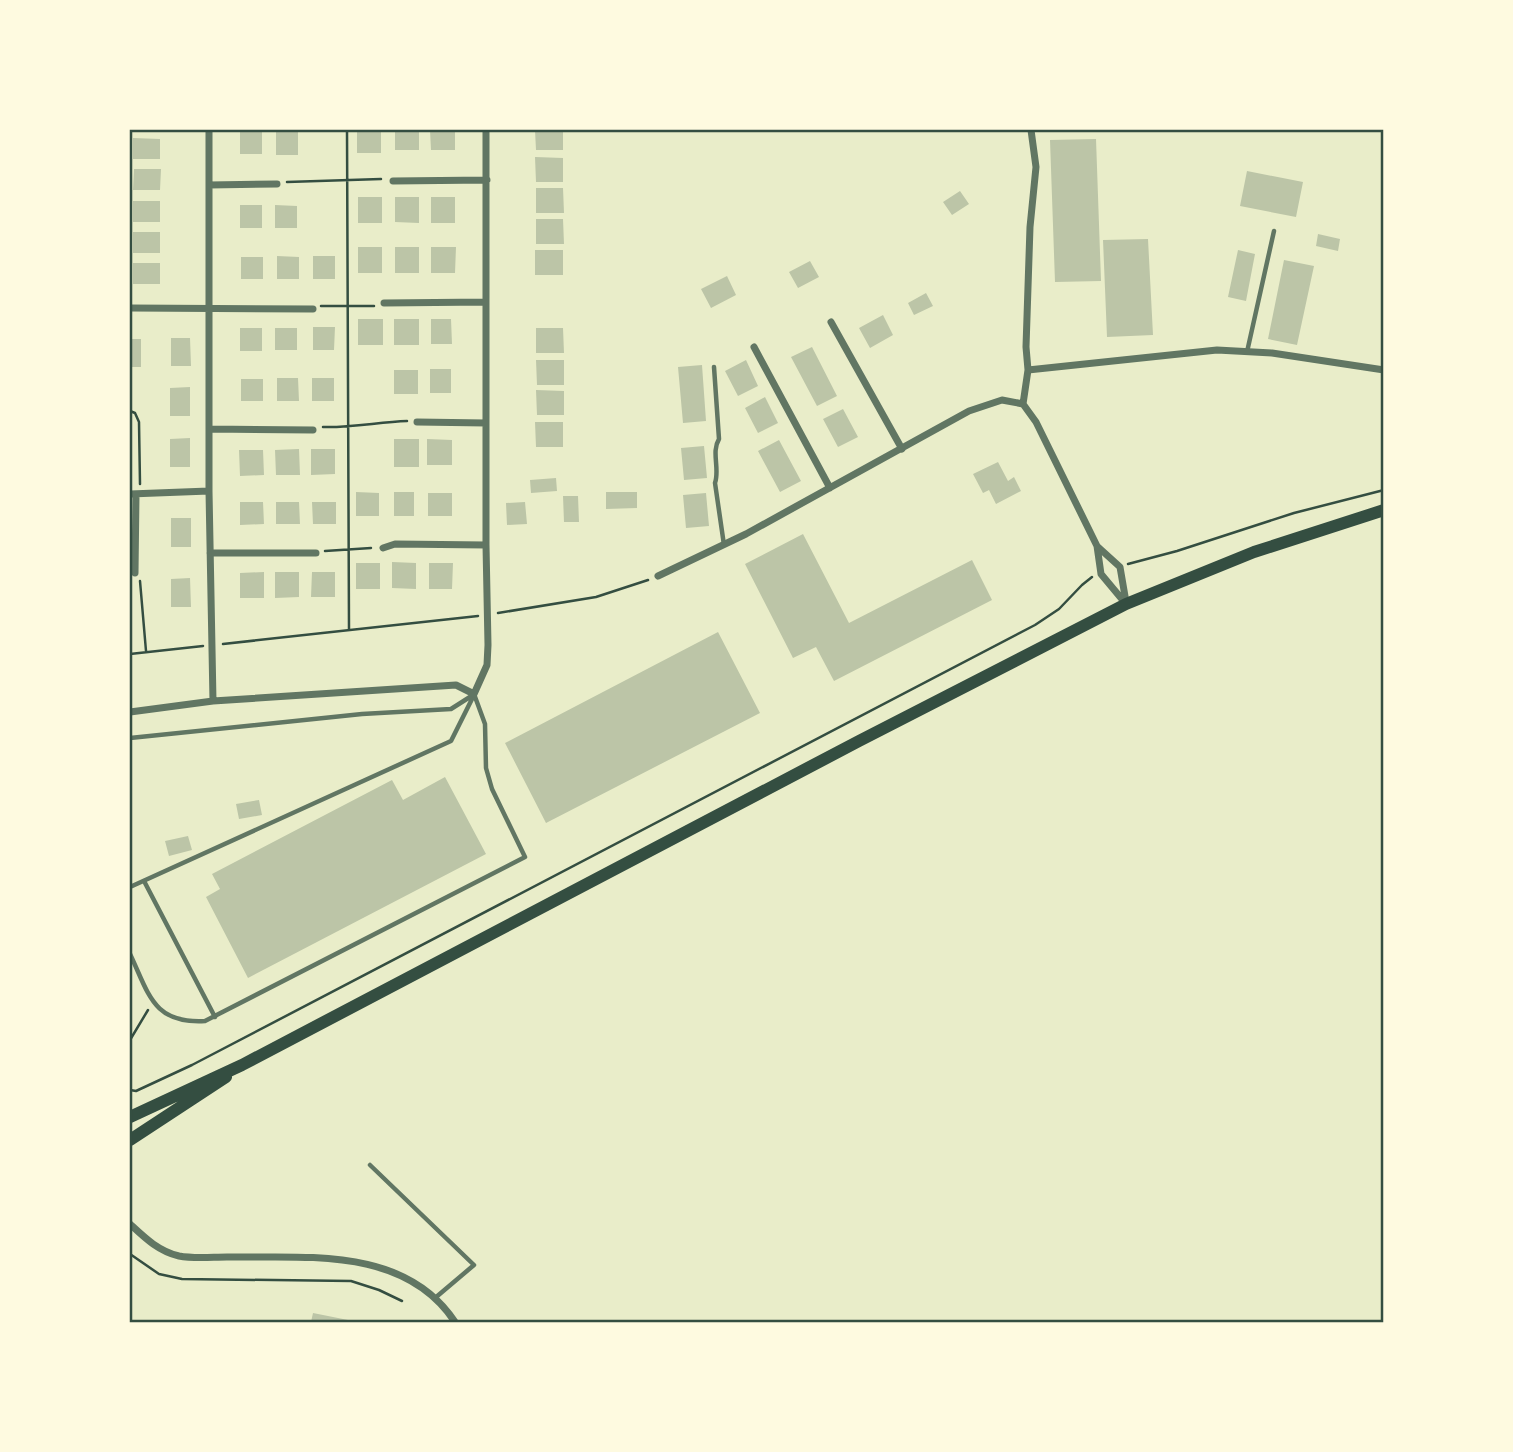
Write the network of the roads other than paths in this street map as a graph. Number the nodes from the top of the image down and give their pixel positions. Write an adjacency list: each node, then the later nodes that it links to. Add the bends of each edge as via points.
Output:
1 (209, 130): 7 (street)
2 (486, 130): 4 (street)
3 (1031, 130): 18 (street, via 1037,167 1028,274)
4 (487, 180): 5 (street); 9 (street)
5 (393, 181)
6 (277, 184): 7 (street)
7 (209, 185): 12 (street)
8 (1274, 231): 16 (lane)
9 (486, 302): 10 (street); 22 (street)
10 (388, 303)
11 (130, 308): 12 (street)
12 (209, 308): 13 (street); 23 (street)
13 (309, 309)
14 (831, 322): 25 (street)
15 (754, 347): 26 (street)
16 (1247, 352): 18 (street, via 1194,351); 19 (street)
17 (714, 367): 31 (lane, via 719,439 715,483)
18 (1028, 370): 20 (street)
19 (1384, 370)
20 (1023, 404): 25 (street, via 1002,400 984,405); 32 (street)
21 (417, 422): 22 (street)
22 (486, 423): 30 (street)
23 (209, 429): 24 (street); 27 (street)
24 (313, 430)
25 (902, 449): 26 (street)
26 (830, 488): 31 (street)
27 (209, 491): 28 (street); 34 (street)
28 (135, 494): 36 (street)
29 (1384, 510): 38 (main road, via 1254,552)
30 (485, 545): 33 (street, via 395,544); 39 (street, via 487,665)
31 (724, 545): 37 (street)
32 (1097, 546): 38 (street, via 1101,574); 38 (street, via 1120,567)
33 (383, 548)
34 (211, 553): 35 (street); 40 (street)
35 (316, 554)
36 (135, 573)
37 (658, 576)
38 (1126, 604): 47 (main road)
39 (474, 695): 40 (street, via 456,685); 42 (lane, via 451,709); 43 (lane, via 451,741); 46 (lane, via 485,724 486,768 492,789 525,857)
40 (213, 701): 41 (street)
41 (130, 712)
42 (130, 738)
43 (144, 880): 44 (lane); 46 (lane)
44 (130, 887)
45 (130, 954): 46 (lane, via 153,1002 168,1017 186,1022)
46 (215, 1017)
47 (242, 1065): 48 (main road); 49 (main road)
48 (130, 1117)
49 (130, 1140)
50 (370, 1165): 52 (lane, via 474,1265)
51 (130, 1224): 52 (street, via 150,1244 178,1256 358,1262 408,1280)
52 (434, 1299): 53 (street)
53 (455, 1322)

